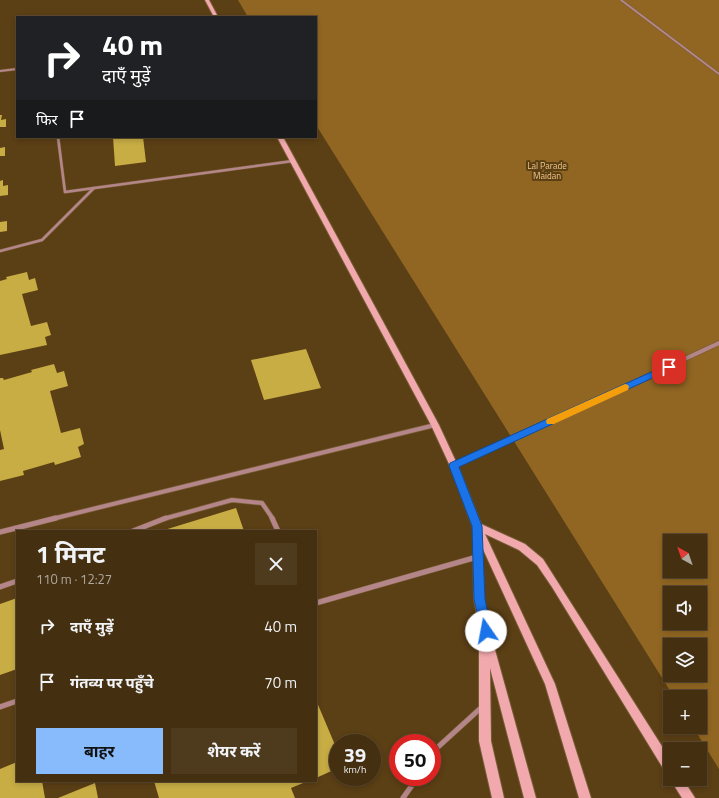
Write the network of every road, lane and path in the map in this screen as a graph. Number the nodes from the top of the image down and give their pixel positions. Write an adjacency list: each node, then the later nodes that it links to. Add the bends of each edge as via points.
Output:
1 (207, 0): 3 (main road)
2 (621, 0): 6 (lane)
3 (215, 16)
4 (16, 69): 5 (lane)
5 (0, 71)
6 (719, 74)
7 (58, 138): 10 (lane, via 65,192)
8 (281, 138): 9 (main road)
9 (293, 161): 10 (lane); 13 (main road)
10 (94, 188): 11 (lane, via 42,240)
11 (0, 251)
12 (719, 342): 14 (street)
13 (435, 425): 14 (main road); 18 (street)
14 (454, 466): 15 (main road)
15 (477, 526): 19 (main road); 28 (main road, via 522,547 540,562); 34 (main road, via 550,684)
16 (135, 530): 17 (street, via 160,520 232,500 262,503)
17 (278, 530)
18 (0, 532)
19 (478, 557): 22 (street); 23 (main road, via 479,599)
20 (16, 581): 21 (street)
21 (0, 587)
22 (317, 603)
23 (484, 622): 25 (main road); 33 (main road)
24 (16, 701): 26 (street)
25 (485, 704): 27 (street); 32 (main road, via 486,741)
26 (0, 707)
27 (441, 744)
28 (663, 759)
29 (412, 786): 31 (street)
30 (681, 786): 35 (main road)
31 (403, 798)
32 (498, 798)
33 (530, 798)
34 (585, 798)
35 (689, 798)

